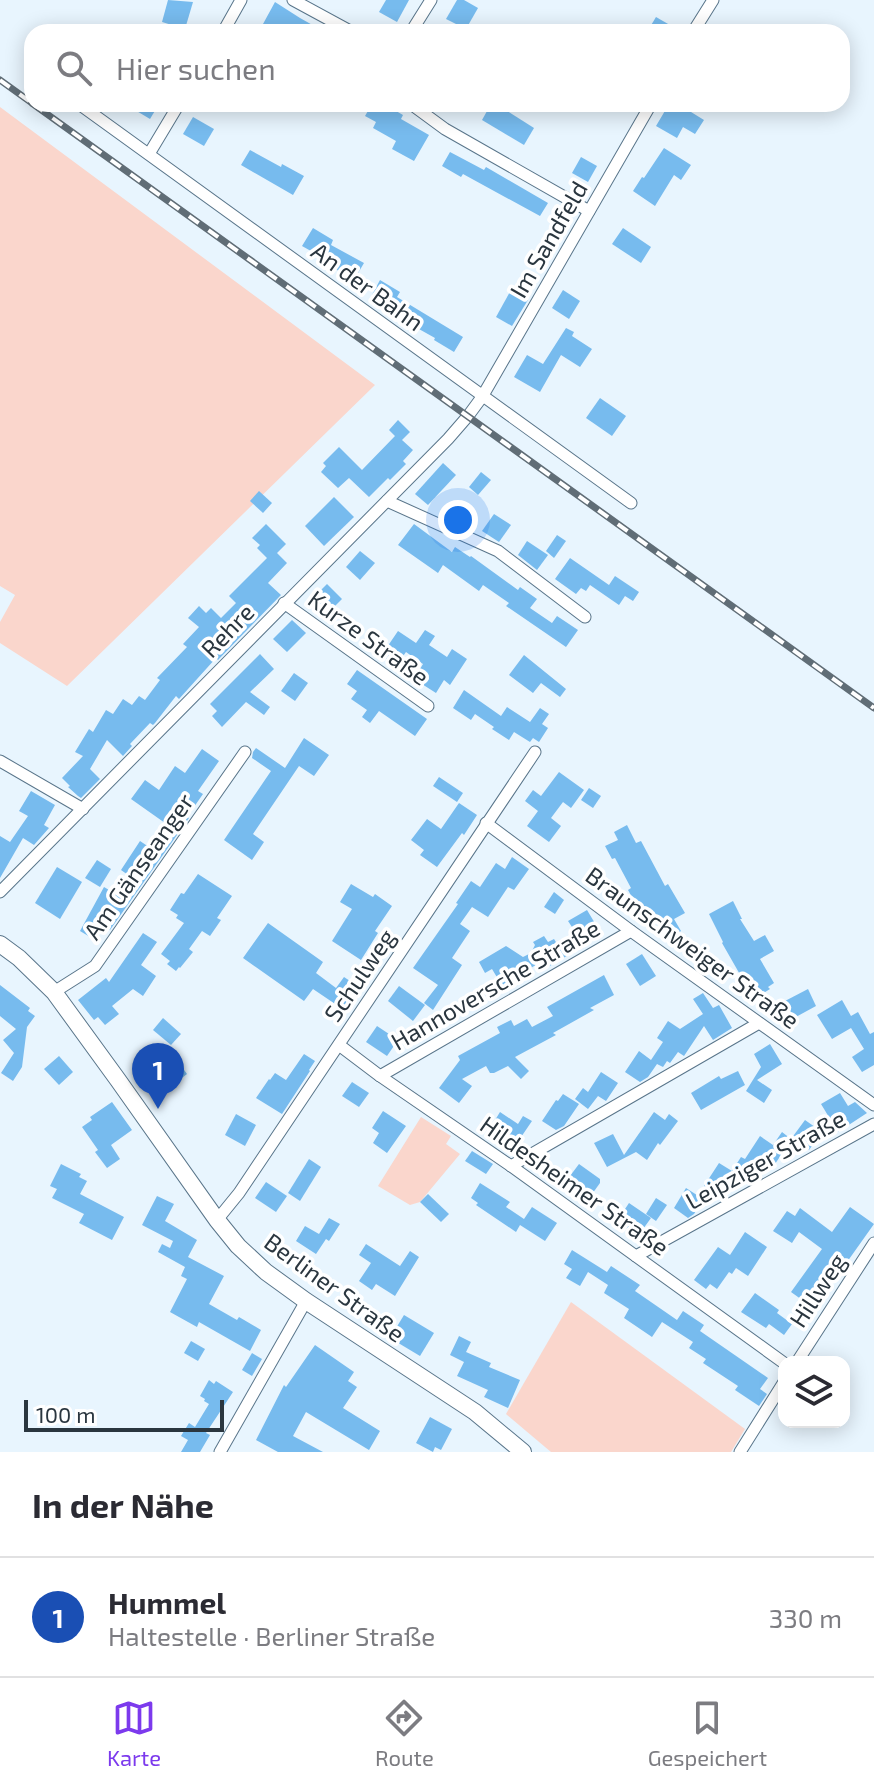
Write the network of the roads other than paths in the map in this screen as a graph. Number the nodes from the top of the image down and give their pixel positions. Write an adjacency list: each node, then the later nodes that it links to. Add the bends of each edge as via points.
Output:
1 (241, 0): 5 (street)
2 (293, 0): 6 (street)
3 (431, 0): 7 (street)
4 (713, 0): 8 (street)
5 (228, 24)
6 (337, 24)
7 (416, 24)
8 (698, 24)
9 (90, 112): 13 (street, An der Bahn)
10 (174, 112): 13 (street)
11 (422, 112): 14 (street)
12 (646, 112): 14 (street, Im Sandfeld)
13 (149, 154): 15 (street, An der Bahn)
14 (589, 211): 15 (street, Im Sandfeld)
15 (482, 397): 16 (street, Rehre); 17 (street, An der Bahn)
16 (387, 501): 18 (street, Rehre); 19 (street, via 498,551)
17 (631, 503)
18 (284, 603): 20 (street, Kurze Straße); 24 (street, Rehre)
19 (585, 617)
20 (428, 706)
21 (245, 752): 29 (street, Am Gänseanger, via 95,966)
22 (535, 752): 25 (street, Schulweg)
23 (0, 761): 24 (street)
24 (83, 809): 26 (street, Rehre)
25 (486, 823): 27 (street, Braunschweiger Straße); 31 (street, Schulweg)
26 (0, 892)
27 (631, 931): 30 (street, Braunschweiger Straße); 32 (street, Hannoversche Straße)
28 (0, 944): 29 (main road, Berliner Straße)
29 (54, 992): 36 (main road, Berliner Straße)
30 (759, 1023): 33 (street, Braunschweiger Straße); 35 (street)
31 (339, 1045): 32 (street, Hildesheimer Straße); 36 (street, Schulweg)
32 (380, 1076): 35 (street, Hildesheimer Straße)
33 (874, 1105)
34 (874, 1124): 38 (street, Leipziger Straße)
35 (511, 1166): 38 (street, Hildesheimer Straße)
36 (217, 1220): 39 (main road, Berliner Straße, via 266,1272)
37 (874, 1243): 40 (street, Hillweg)
38 (636, 1256): 41 (street, Hildesheimer Straße)
39 (306, 1301): 43 (street); 44 (main road, Berliner Straße, via 475,1412)
40 (801, 1356)
41 (778, 1359)
42 (778, 1392): 45 (street)
43 (220, 1452)
44 (523, 1452)
45 (740, 1452)

